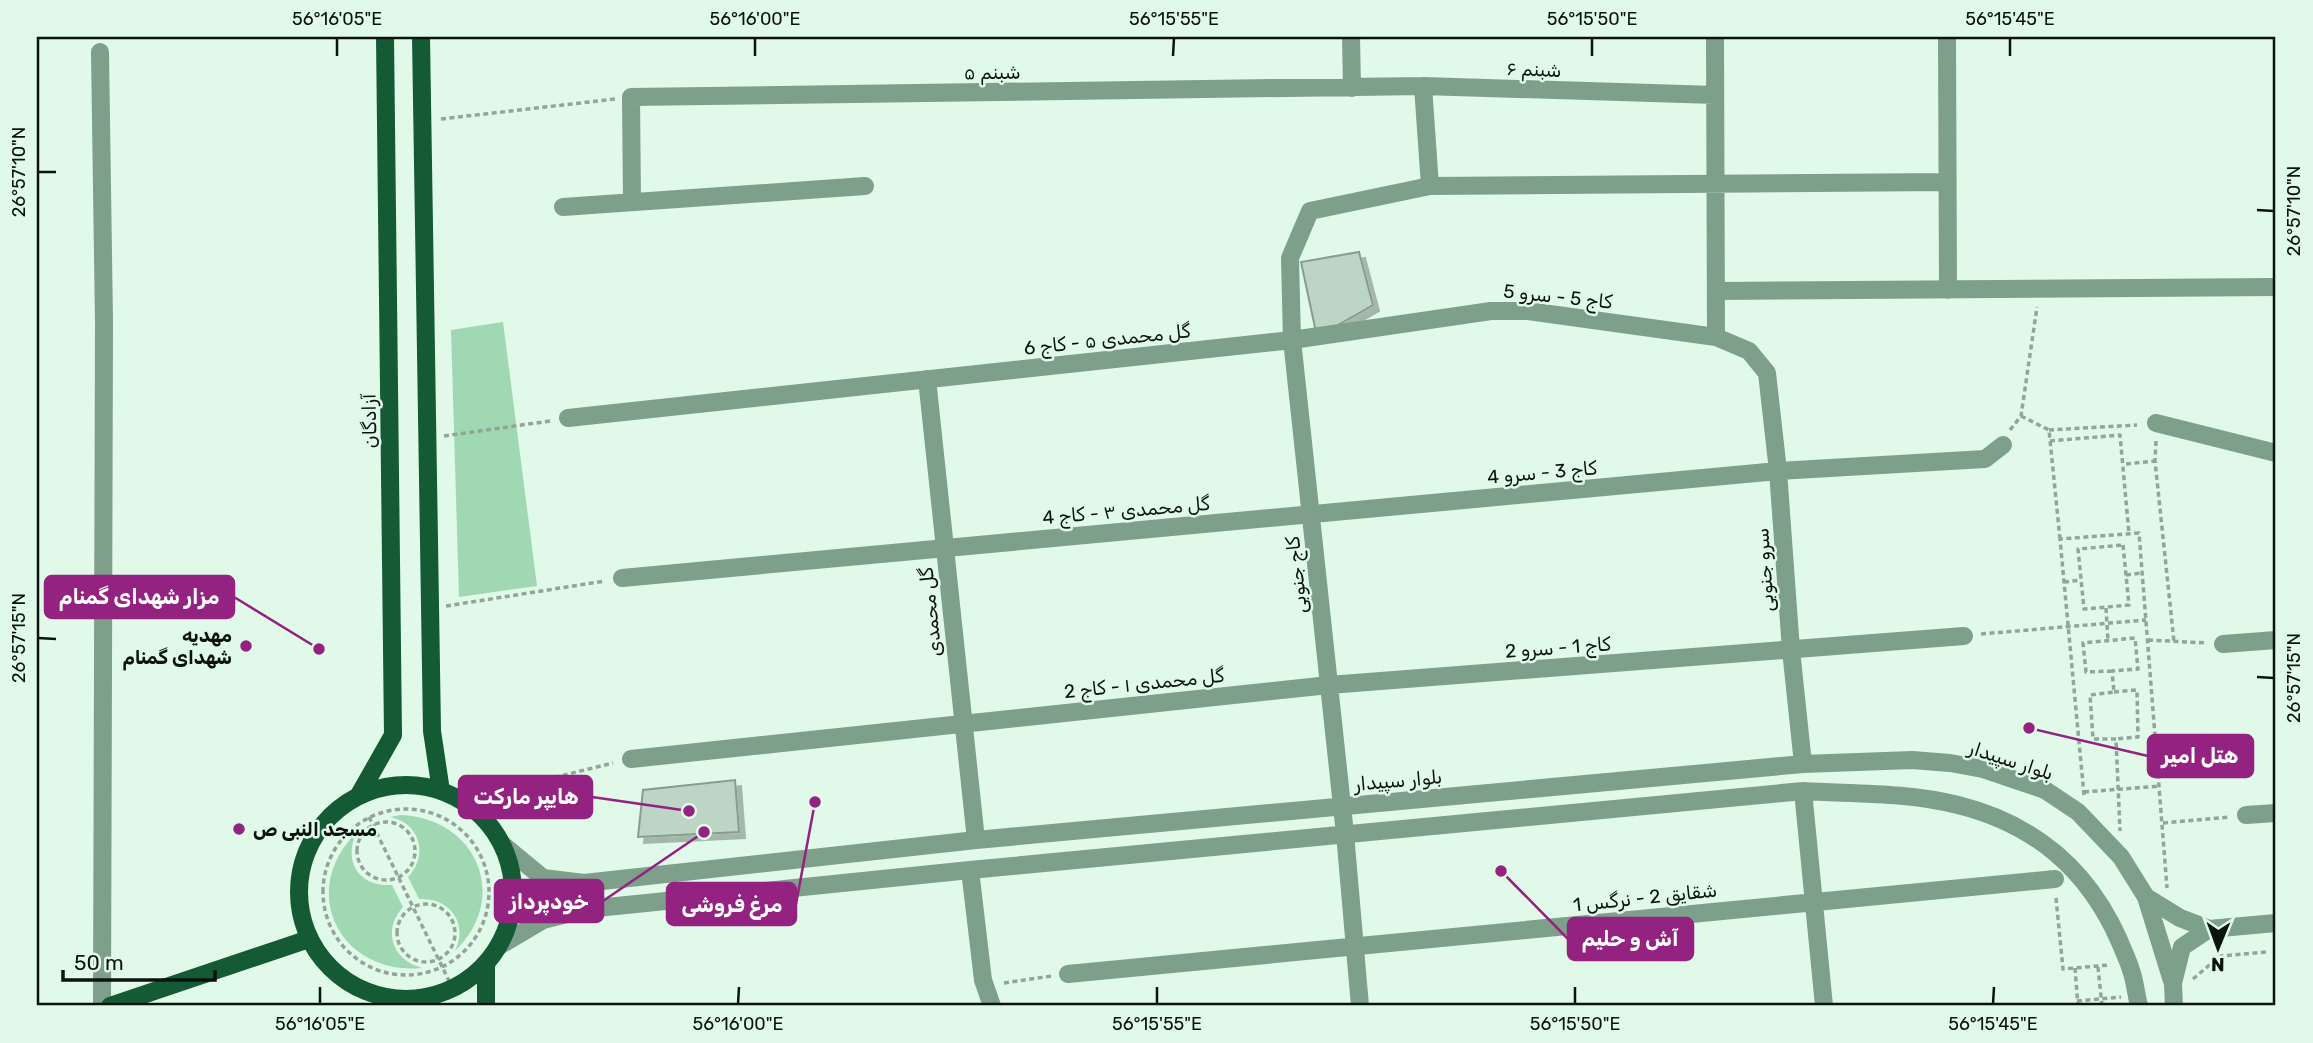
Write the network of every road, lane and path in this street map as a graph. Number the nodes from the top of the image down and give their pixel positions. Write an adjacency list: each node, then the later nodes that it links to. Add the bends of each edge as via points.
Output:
1 (385, 37): 72 (main road, آزادگان, via 394,735)
2 (421, 37): 11 (main road)
3 (1351, 37): 8 (street)
4 (1715, 37): 9 (street)
5 (1947, 37): 12 (street)
6 (100, 52): 112 (street)
7 (1423, 86): 8 (street, شبنم ۶); 9 (street, شبنم ۶); 15 (street)
8 (1352, 88): 10 (street, شبنم ۵)
9 (1715, 95): 13 (street)
10 (631, 97): 11 (path); 16 (street)
11 (422, 121): 30 (main road)
12 (1947, 181): 13 (street); 20 (street)
13 (1716, 184): 15 (street); 21 (street)
14 (865, 186): 16 (street)
15 (1430, 186): 23 (street, کاج جنوبی, via 1310,211 1290,258)
16 (632, 202): 17 (street)
17 (563, 207)
18 (2276, 287): 19 (street)
19 (2040, 289): 20 (street); 26 (path)
20 (1948, 290): 21 (street)
21 (1717, 291): 22 (street)
22 (1716, 337): 23 (street, کاج 5 - سرو 5, via 1528,311 1491,311); 24 (street, کاج 5 - سرو 5, via 1749,352)
23 (1292, 340): 25 (street, گل محمدی ۵ - کاج 6); 37 (street, کاج جنوبی)
24 (1767, 373): 36 (street, سرو جنوبی)
25 (926, 379): 27 (street, گل محمدی ۵ - کاج 6); 41 (street, گل محمدی)
26 (2021, 416): 29 (path); 32 (path)
27 (568, 418): 30 (path)
28 (2156, 424): 29 (path); 33 (street); 34 (path)
29 (2049, 430): 31 (path)
30 (428, 438): 49 (main road)
31 (2050, 442): 38 (path, via 2120,435); 40 (path)
32 (2003, 445): 36 (street, کاج 3 - سرو 4, via 1985,459)
33 (2276, 453)
34 (2155, 461): 35 (path); 57 (path)
35 (2126, 464)
36 (1778, 471): 37 (street, کاج 3 - سرو 4); 59 (street, سرو جنوبی)
37 (1310, 514): 41 (street, گل محمدی ۳ - کاج 4); 61 (street, کاج جنوبی)
38 (2129, 534): 39 (path); 43 (path, via 2139,533)
39 (2097, 536): 40 (path); 42 (path)
40 (2060, 539): 47 (path)
41 (945, 548): 45 (street, گل محمدی ۳ - کاج 4); 63 (street, گل محمدی)
42 (2098, 548): 44 (path, via 2123,545); 46 (path, via 2078,550)
43 (2142, 573): 44 (path); 50 (path)
44 (2126, 575): 48 (path, via 2129,605)
45 (622, 578): 49 (path)
46 (2081, 580): 47 (path); 48 (path, via 2084,609)
47 (2064, 582): 52 (path)
48 (2105, 607): 51 (path)
49 (430, 608): 69 (main road, via 432,730)
50 (2146, 620): 51 (path); 54 (path)
51 (2107, 623): 52 (path); 56 (path)
52 (2068, 627): 53 (path); 71 (path)
53 (1964, 636): 59 (street, کاج 1 - سرو 2)
54 (2148, 640): 57 (path); 67 (path)
55 (2276, 640): 58 (street)
56 (2108, 641): 60 (path, via 2083,643 2086,672); 60 (path, via 2135,638 2138,669)
57 (2174, 642): 58 (path)
58 (2223, 644)
59 (1791, 650): 61 (street, کاج 1 - سرو 2); 66 (street, سرو جنوبی)
60 (2112, 671): 62 (path)
61 (1329, 685): 63 (street, گل محمدی ۱ - کاج 2); 73 (street, کاج جنوبی)
62 (2115, 692): 64 (path, via 2137,690 2138,725 2138,737); 64 (path, via 2090,695 2094,739)
63 (963, 724): 65 (street, گل محمدی ۱ - کاج 2); 82 (street, گل محمدی)
64 (2116, 739): 68 (path)
65 (631, 759): 74 (path, via 548,779)
66 (1803, 764): 73 (street, بلوار سپیدار); 78 (street, بلوار سپیدار, via 1912,760 1983,769 2045,790)
67 (2160, 786): 68 (path); 79 (path)
68 (2119, 789): 71 (path); 84 (path)
69 (441, 791): 72 (main road, via 400,785); 74 (main road)
70 (1803, 791): 81 (street); 89 (street); 100 (street, via 1902,796 1956,804 2003,819 2045,843 2083,879 2108,916)
71 (2084, 792): 78 (path)
72 (359, 795): 77 (path); 94 (main road, via 325,821 304,857 298,898)
73 (1342, 806): 81 (street, کاج جنوبی); 82 (street, بلوار سپیدار)
74 (477, 812): 83 (main road)
75 (2276, 813): 76 (street)
76 (2246, 815): 79 (path)
77 (369, 817): 80 (path); 102 (path, via 343,837 327,865 322,897 331,928 350,954 378,971 411,975); 102 (path, via 401,809 433,814 461,830 481,856 489,887 485,919 468,947)
78 (2085, 820): 84 (street, بلوار سپیدار)
79 (2162, 822): 91 (path)
80 (373, 826): 86 (path); 86 (path, via 359,842 360,864 377,878); 86 (path, via 395,824 412,839 413,861)
81 (1345, 834): 85 (street); 96 (street, کاج جنوبی)
82 (976, 840): 83 (street, بلوار سپیدار, via 584,883 542,878)
83 (503, 845): 95 (main road, via 510,865 513,907)
84 (2121, 858): 88 (street, بلوار سپیدار)
85 (970, 870): 95 (street, via 587,909 543,920); 105 (street)
86 (398, 877): 90 (path)
87 (2054, 879): 89 (street, شقایق 2 - نرگس 1); 103 (path, via 2063,969)
88 (2146, 897): 91 (street); 106 (street, بلوار سپیدار)
89 (1814, 901): 96 (street, شقایق 2 - نرگس 1); 117 (street)
90 (413, 907): 98 (path); 98 (path, via 435,906 451,920 453,942); 98 (path, via 398,923 400,945 416,960)
91 (2169, 911): 93 (street)
92 (2276, 923): 93 (street)
93 (2209, 929): 106 (street, via 2182,947)
94 (309, 939): 111 (main road, via 320,957 351,985 370,994); 113 (main road)
95 (499, 946): 99 (main road)
96 (1355, 947): 104 (street, شقایق 2 - نرگس 1); 116 (street, کاج جنوبی)
97 (2266, 952): 106 (path, via 2220,956)
98 (438, 958): 102 (path)
99 (486, 963): 107 (main road); 114 (main road)
100 (2129, 964): 101 (path); 110 (street)
101 (2098, 966): 103 (path); 108 (path)
102 (442, 967): 107 (path)
103 (2075, 968): 109 (path)
104 (1068, 974): 105 (path)
105 (985, 986): 115 (street)
106 (2181, 986): 120 (street, بلوار سپیدار)
107 (453, 989): 111 (main road)
108 (2101, 998): 109 (path); 110 (path); 119 (path)
109 (2077, 1000): 118 (path)
110 (2138, 1001)
111 (416, 1003)
112 (102, 1006)
113 (110, 1006)
114 (486, 1006)
115 (992, 1006)
116 (1360, 1006)
117 (1824, 1006)
118 (2078, 1006)
119 (2102, 1006)
120 (2174, 1006)

